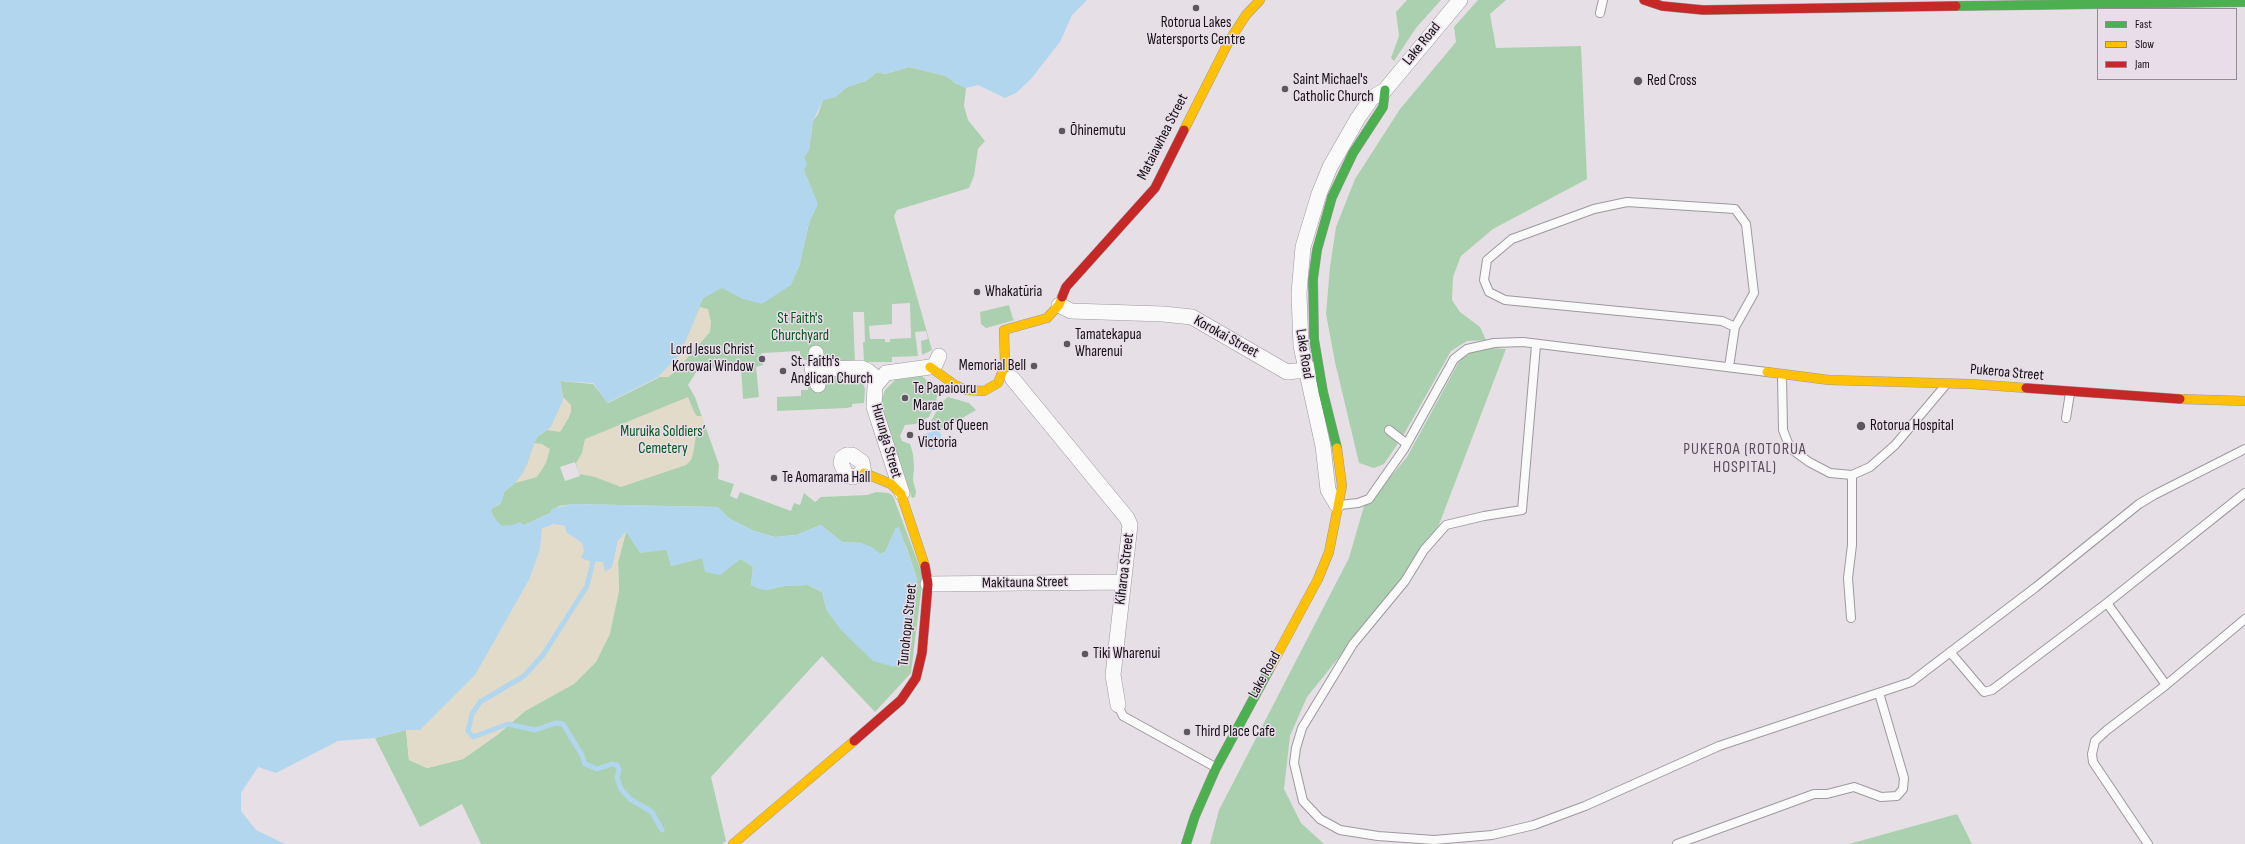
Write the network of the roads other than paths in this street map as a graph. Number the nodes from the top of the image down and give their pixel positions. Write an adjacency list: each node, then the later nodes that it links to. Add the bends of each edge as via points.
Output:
1 (1260, 0): 9 (street, Mataiawhea Street, via 1246,15 1229,41 1154,188 1066,287)
2 (1460, 0): 15 (street, Lake Road, via 1385,90 1372,98 1344,141 1319,194 1299,293 1299,322)
3 (1603, 0): 8 (lane)
4 (1644, 0): 7 (street, via 1662,6 1703,10)
5 (2223, 1): 6 (street); 7 (street)
6 (2245, 2)
7 (2009, 3)
8 (1600, 13)
9 (1059, 305): 15 (street, Korokai Street, via 1071,311 1192,317 1287,372); 20 (street, Mataiawhea Street, via 1047,318 1004,330 1005,365 998,383 979,392)
10 (1735, 327): 10 (lane, via 1722,321 1505,300 1489,292 1484,280 1487,260 1512,239 1594,209 1627,202 1735,209 1746,224 1754,293); 13 (lane)
11 (1536, 345): 13 (lane); 27 (lane, via 1523,342 1494,342 1467,348 1454,359); 41 (lane, via 1522,510 1446,525 1424,550 1405,582 1353,644 1302,728 1296,748 1294,763 1303,801 1320,819 1340,830 1378,836 1434,840 1492,835 1534,825 1585,806 1719,746)
12 (816, 353): 14 (street)
13 (1729, 366): 16 (lane)
14 (814, 369): 19 (street, via 850,368 868,371); 22 (street)
15 (1312, 369): 33 (street, Lake Road, via 1328,490)
16 (1767, 372): 17 (street, Pukeroa Street)
17 (1782, 375): 21 (street, Pukeroa Street, via 1829,380); 30 (lane, via 1783,430 1790,448 1830,473)
18 (1012, 378): 34 (street, Kiharoa Street, via 1127,518 1130,525)
19 (879, 380): 20 (street, via 886,373 893,371 934,365 939,356); 32 (street, Hurunga Street, via 873,395 874,407)
20 (950, 381)
21 (1947, 383): 23 (street, Pukeroa Street); 30 (lane, via 1895,445 1870,467)
22 (818, 385)
23 (2070, 392): 24 (street, Pukeroa Street); 25 (lane)
24 (2245, 401)
25 (2066, 418)
26 (1389, 430): 27 (lane)
27 (1407, 444): 33 (lane, via 1369,499)
28 (2245, 449): 39 (lane, via 2139,504)
29 (864, 473): 32 (street, Tunohopu Street, via 891,484)
30 (1852, 476): 37 (lane, via 1852,545 1848,578)
31 (2245, 493): 36 (lane)
32 (905, 502): 35 (street, Tunohopu Street, via 923,556)
33 (1337, 505): 43 (street, Lake Road, via 1329,552 1318,578)
34 (1123, 582): 35 (street, Makitauna Street); 42 (street, Kiharoa Street, via 1113,675)
35 (928, 584): 44 (street, Tunohopu Street, via 920,666 916,678 901,700)
36 (2107, 603): 39 (lane, via 1992,690 1984,692); 40 (lane)
37 (1851, 618)
38 (2245, 618): 40 (lane)
39 (1950, 652): 41 (lane, via 1911,682)
40 (2166, 685): 47 (lane, via 2100,735 2095,741 2092,754 2096,768)
41 (1879, 693): 46 (lane, via 1904,778 1903,789 1897,796 1881,797 1854,787 1827,794 1814,794)
42 (1118, 705): 43 (lane, via 1123,716)
43 (1216, 768): 45 (street, Lake Road)
44 (733, 844)
45 (1186, 844)
46 (1677, 844)
47 (2148, 844)

